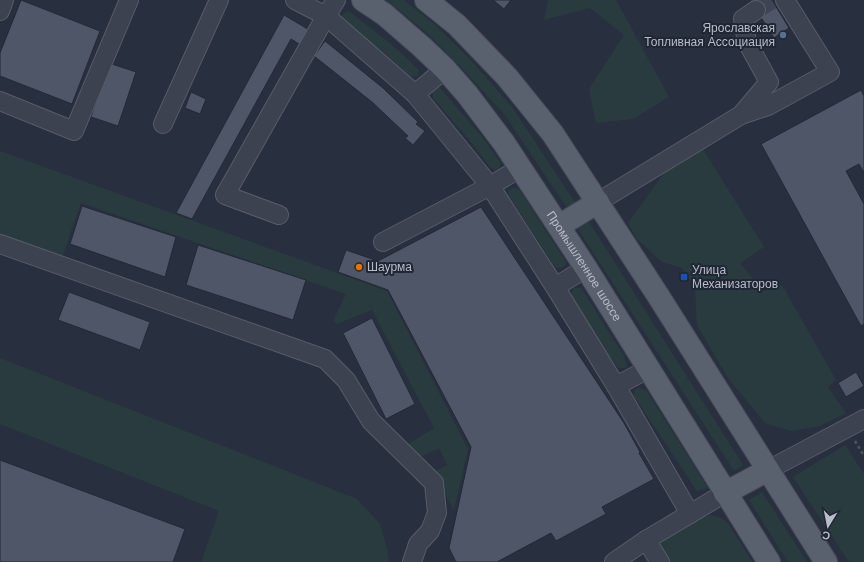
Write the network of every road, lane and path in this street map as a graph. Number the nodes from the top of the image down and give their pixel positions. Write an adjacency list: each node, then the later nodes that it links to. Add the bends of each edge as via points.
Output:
1 (4, 0): 10 (street)
2 (129, 0): 14 (street, via 74,131)
3 (219, 0): 16 (street)
4 (295, 0): 11 (street)
5 (336, 0): 11 (street)
6 (363, 0): 12 (main road, Промышленное шоссе, via 389,19)
7 (426, 0): 19 (main road, via 457,26 507,77 554,134)
8 (785, 0): 15 (street, via 830,72 768,106)
9 (756, 10): 15 (street, via 742,19 747,42 769,82)
10 (0, 11)
11 (326, 16): 13 (street); 20 (street, via 225,194)
12 (445, 69): 13 (street); 17 (main road, Промышленное шоссе, via 467,94)
13 (415, 94): 18 (street)
14 (0, 101)
15 (740, 115): 19 (street)
16 (163, 124)
17 (520, 168): 18 (street); 21 (main road, Промышленное шоссе)
18 (490, 186): 22 (street); 25 (street)
19 (598, 202): 21 (main road); 29 (main road)
20 (279, 215)
21 (559, 226): 24 (main road, Промышленное шоссе)
22 (383, 242)
23 (0, 244): 33 (street, via 325,359 346,380 371,421 434,483 437,513 430,531 418,544)
24 (586, 268): 25 (street); 26 (main road, Промышленное шоссе)
25 (555, 287): 27 (street)
26 (648, 369): 27 (street); 30 (main road, Промышленное шоссе)
27 (616, 386): 31 (street)
28 (864, 419): 29 (street)
29 (768, 470): 30 (main road); 37 (main road)
30 (725, 493): 31 (street); 36 (main road, Промышленное шоссе)
31 (690, 514): 32 (street)
32 (646, 540): 34 (street); 35 (street)
33 (412, 562)
34 (614, 562)
35 (660, 562)
36 (769, 562)
37 (826, 562)

